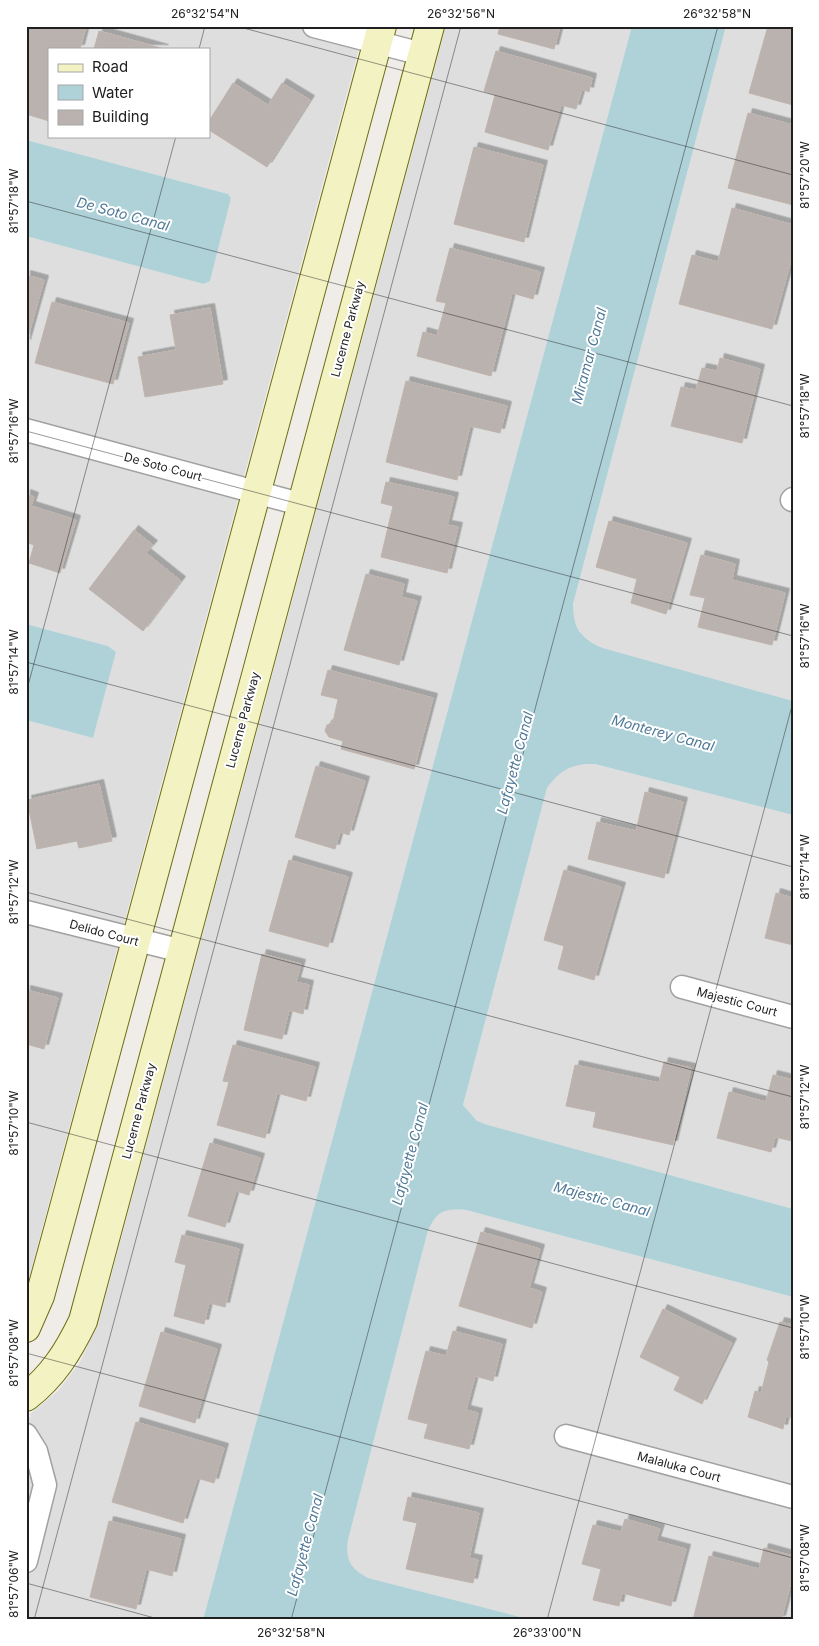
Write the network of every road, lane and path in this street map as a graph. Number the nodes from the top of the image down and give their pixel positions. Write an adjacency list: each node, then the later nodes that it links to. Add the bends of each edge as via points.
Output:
1 (314, 26): 3 (street)
2 (430, 26): 4 (street, Lucerne Parkway)
3 (379, 35): 4 (street); 6 (street)
4 (422, 54): 7 (street, Lucerne Parkway)
5 (26, 430): 6 (street, De Soto Court)
6 (257, 492): 7 (street, De Soto Court); 9 (street)
7 (300, 504): 10 (street, Lucerne Parkway)
8 (26, 912): 9 (street, Delido Court)
9 (135, 941): 10 (street, Delido Court); 13 (street, via 40,1296)
10 (182, 951): 14 (street, Lucerne Parkway, via 83,1321 67,1354 45,1382)
11 (682, 987): 12 (street, Majestic Court)
12 (793, 1017)
13 (26, 1328)
14 (26, 1397)
15 (26, 1435): 18 (street, via 36,1451 45,1485)
16 (566, 1436): 17 (street, Malaluka Court)
17 (793, 1497)
18 (26, 1561)

